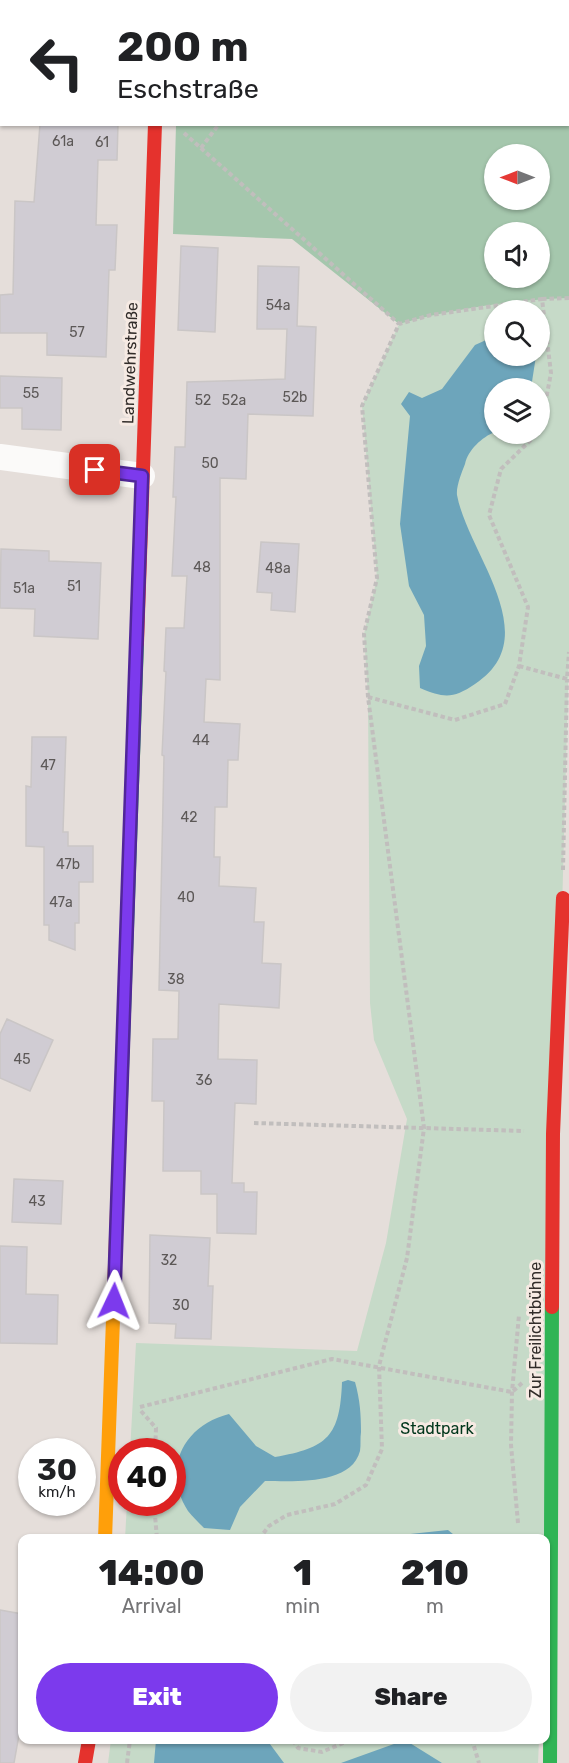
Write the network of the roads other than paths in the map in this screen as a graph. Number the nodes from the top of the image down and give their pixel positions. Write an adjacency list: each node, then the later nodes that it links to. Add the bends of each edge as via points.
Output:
1 (155, 126): 3 (street, Landwehrstraße)
2 (0, 457): 3 (street)
3 (142, 476): 5 (street, Landwehrstraße)
4 (563, 898): 8 (street, Zur Freilichtbühne, via 553,1134)
5 (105, 1534)
6 (88, 1744): 7 (street)
7 (85, 1763)
8 (550, 1763)

